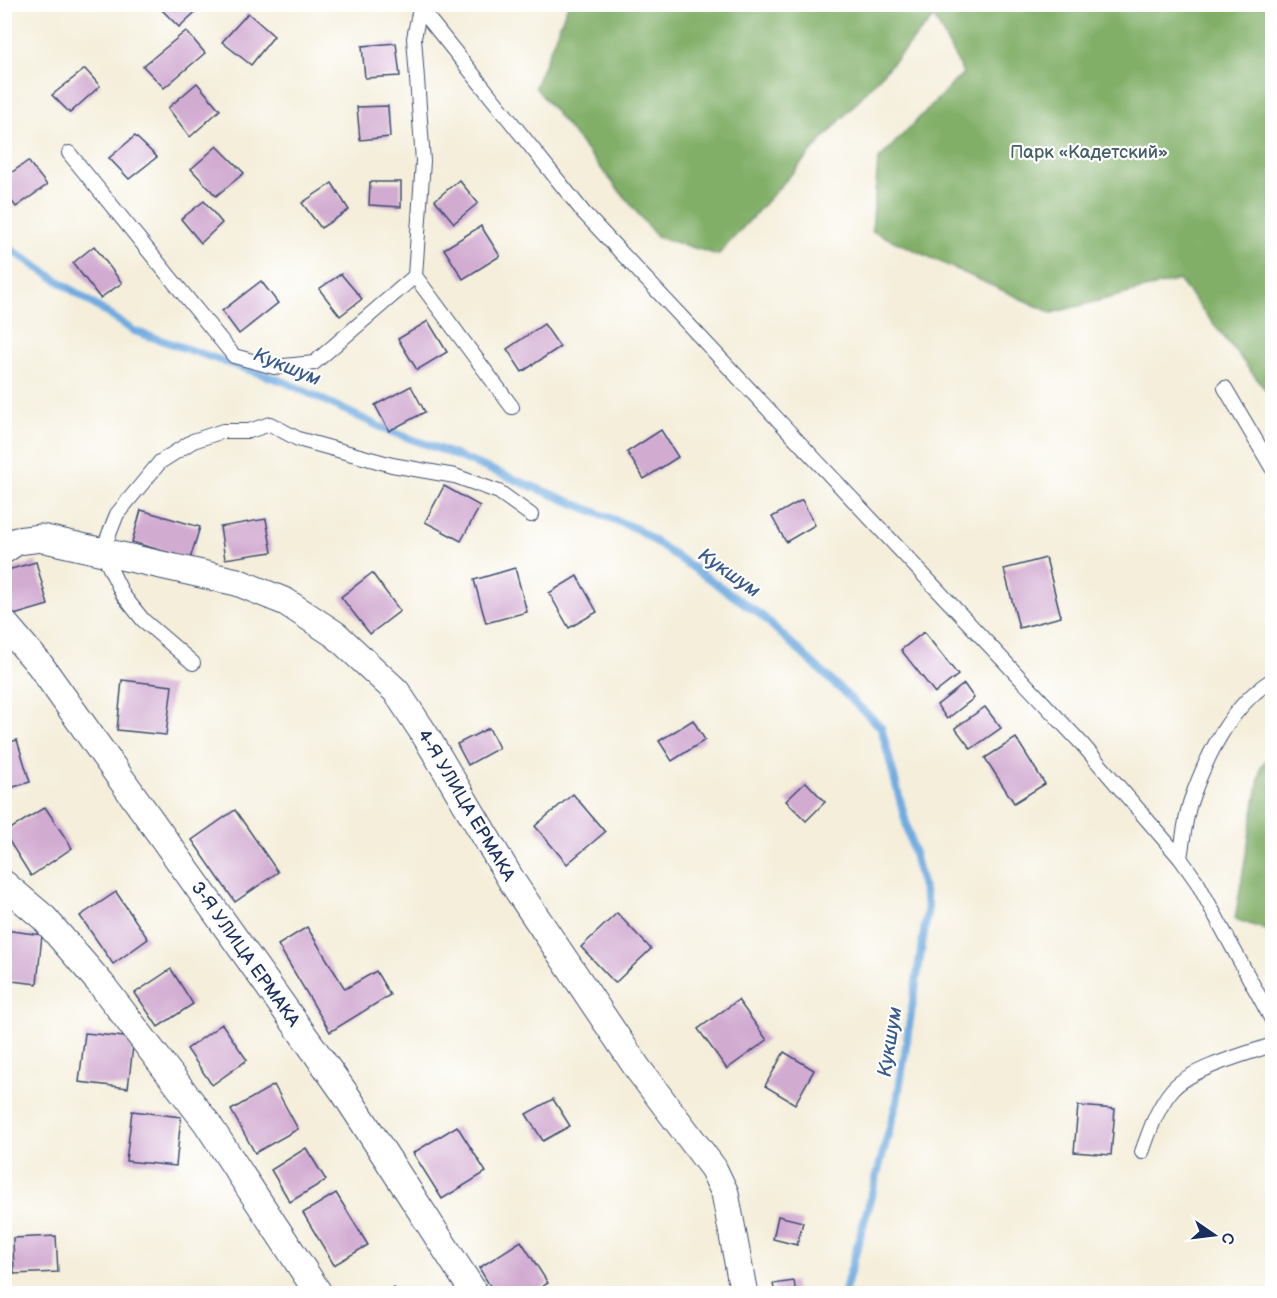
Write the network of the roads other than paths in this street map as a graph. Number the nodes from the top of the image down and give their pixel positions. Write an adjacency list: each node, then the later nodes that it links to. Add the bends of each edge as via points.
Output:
1 (419, 6): 3 (lane, via 414,38 423,160); 13 (lane, via 584,213 1082,744)
2 (69, 153): 3 (lane, via 234,356 274,367 315,363)
3 (415, 276): 5 (lane)
4 (1225, 388): 6 (lane)
5 (512, 407)
6 (1272, 468)
7 (531, 515): 9 (lane, via 500,492 455,476 392,465 298,439 270,424 249,431 223,431 193,441 160,462 117,514)
8 (4, 550): 9 (street, 4-Я УЛИЦА ЕРМАКА, via 17,541 41,537)
9 (102, 552): 11 (lane, via 123,595 143,620); 20 (street, 4-Я УЛИЦА ЕРМАКА, via 237,582 286,602 336,635 396,691 513,883 638,1069 713,1168 725,1193)
10 (4, 623): 19 (street, 3-Я УЛИЦА ЕРМАКА, via 40,665 344,1092)
11 (193, 663)
12 (1272, 680): 13 (lane, via 1238,709 1211,751 1190,804)
13 (1180, 858): 15 (lane)
14 (4, 884): 18 (street, via 44,918 101,984 207,1123)
15 (1272, 1020)
16 (1272, 1044): 17 (lane, via 1196,1073 1173,1088 1154,1118)
17 (1142, 1152)
18 (319, 1293)
19 (475, 1293)
20 (744, 1293)

